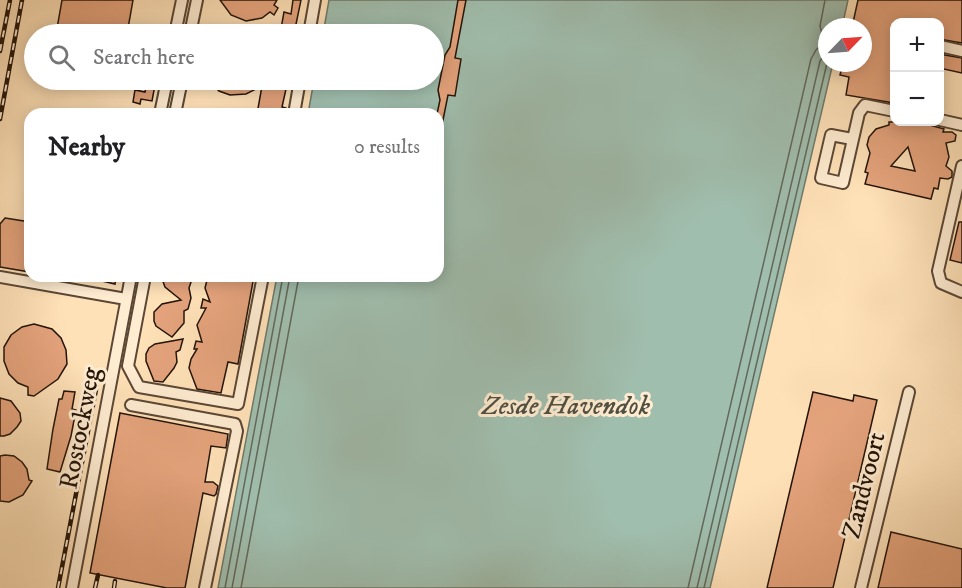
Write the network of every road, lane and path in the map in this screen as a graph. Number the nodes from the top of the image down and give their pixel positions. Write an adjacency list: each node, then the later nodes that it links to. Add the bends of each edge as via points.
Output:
1 (182, 0): 4 (street)
2 (197, 0): 5 (street)
3 (315, 0): 6 (street)
4 (177, 24)
5 (192, 24)
6 (311, 24)
7 (944, 47): 8 (street)
8 (962, 51)
9 (165, 90): 12 (street)
10 (180, 90): 13 (street)
11 (298, 90): 14 (street)
12 (161, 108)
13 (176, 108)
14 (295, 108)
15 (890, 110): 18 (street, via 865,105)
16 (944, 121): 17 (street)
17 (962, 124)
18 (852, 139): 18 (street, via 831,135 821,178 843,183)
19 (962, 166): 26 (street, via 938,277 941,283)
20 (0, 276): 21 (street)
21 (24, 280)
22 (33, 282): 27 (street)
23 (130, 282): 27 (street, Rostockweg)
24 (144, 282): 25 (street, via 128,366 139,387 238,404)
25 (261, 282)
26 (962, 292)
27 (126, 299): 30 (street, Rostockweg)
28 (909, 392): 32 (street, Zandvoort)
29 (131, 405): 31 (street, via 235,424 237,431)
30 (72, 588)
31 (205, 588)
32 (861, 588)

